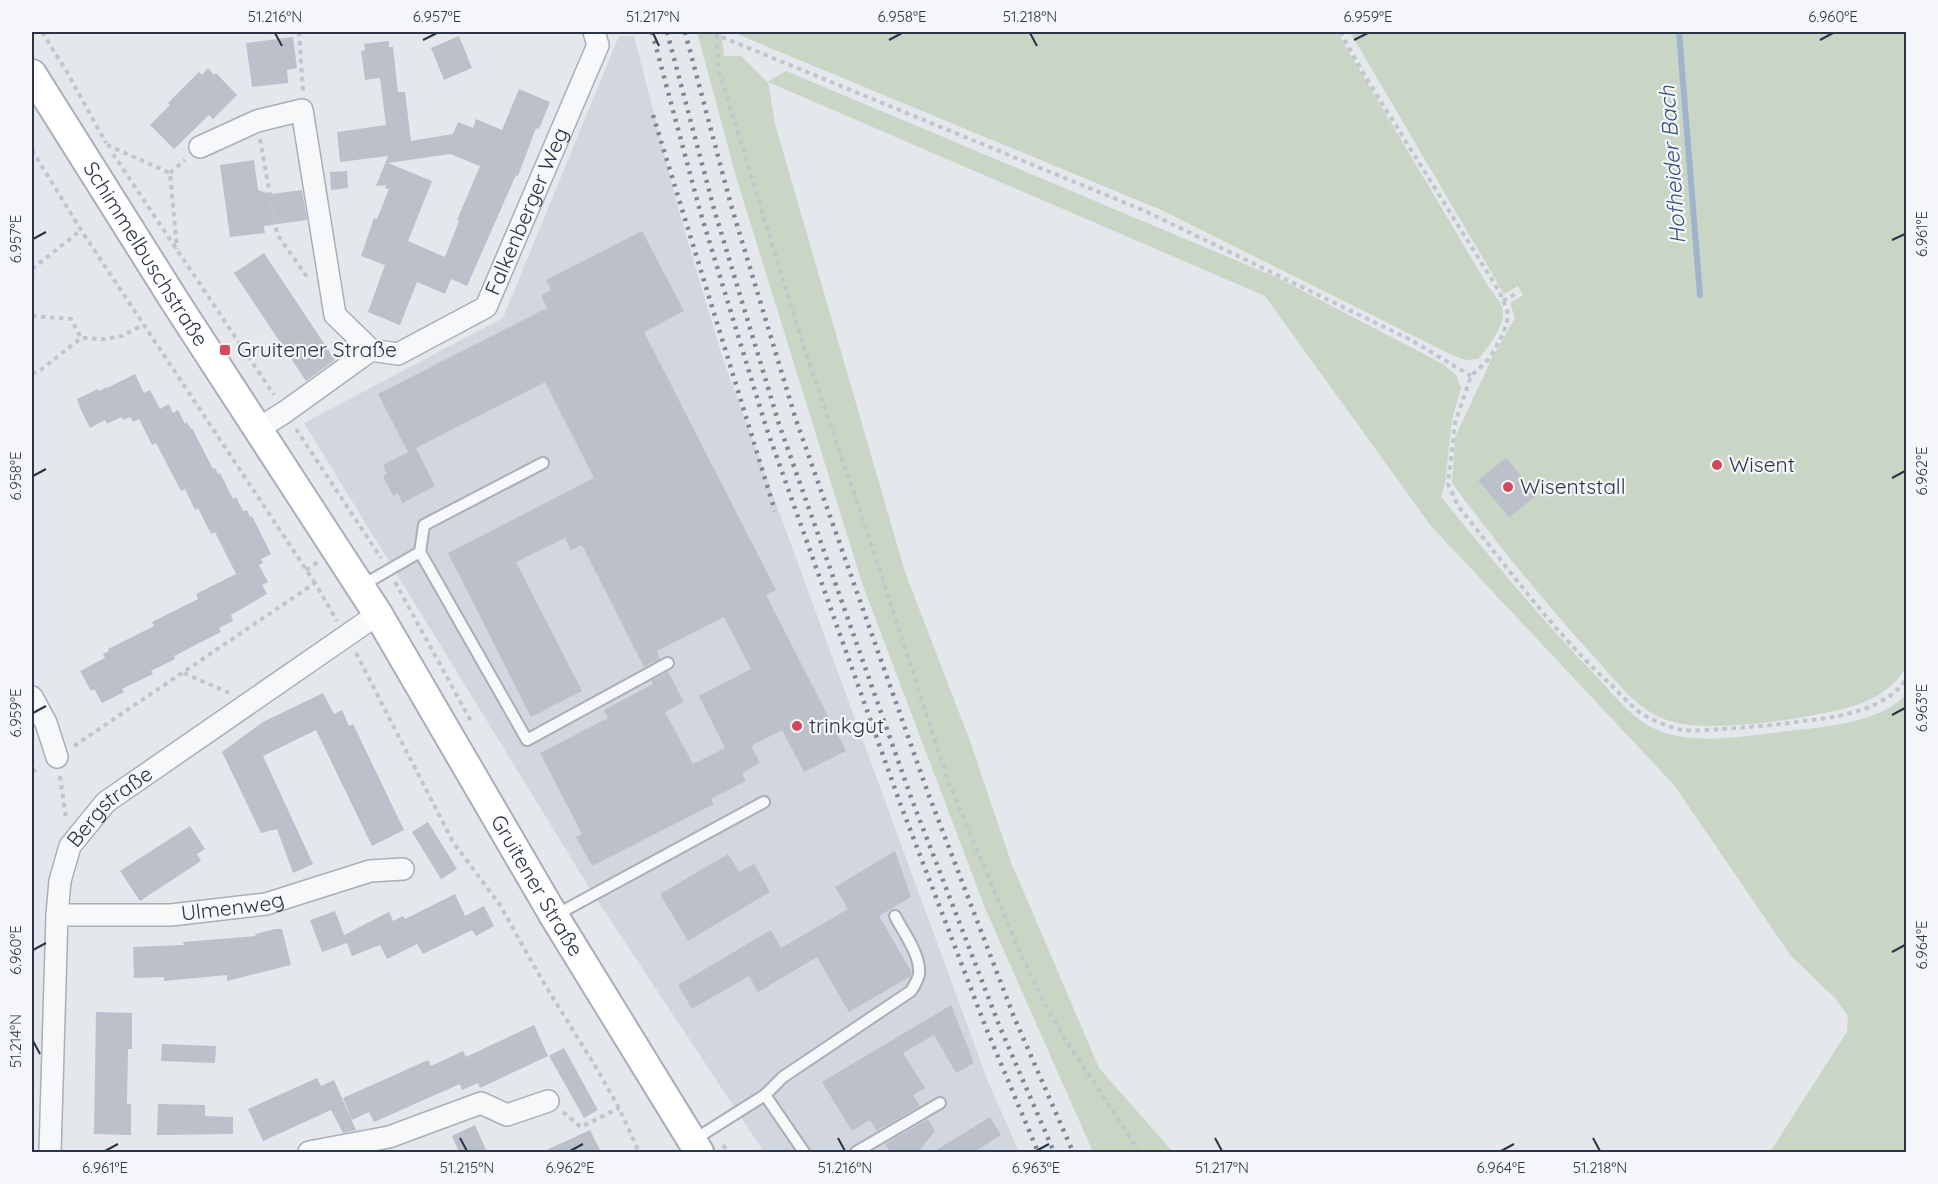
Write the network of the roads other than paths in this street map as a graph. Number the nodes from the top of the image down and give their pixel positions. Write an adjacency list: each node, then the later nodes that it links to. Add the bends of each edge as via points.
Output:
1 (594, 32): 4 (street, Falkenberger Weg, via 598,45 486,307 398,354)
2 (32, 74): 5 (main road, Schimmelbuschstraße)
3 (200, 147): 4 (street, via 257,121 302,110 335,315)
4 (371, 350): 5 (street)
5 (258, 429): 8 (main road, Schimmelbuschstraße)
6 (543, 463): 7 (lane, via 424,525)
7 (420, 552): 8 (lane); 10 (lane, via 527,740)
8 (360, 586): 9 (main road, Schimmelbuschstraße)
9 (378, 614): 15 (street, Bergstraße, via 106,802 70,846 60,881); 16 (main road, Gruitener Straße)
10 (668, 663)
11 (32, 696): 12 (street)
12 (57, 758)
13 (764, 802): 16 (lane)
14 (403, 869): 15 (street, Ulmenweg, via 370,870 266,904 171,915)
15 (57, 915): 22 (street, Bergstraße)
16 (554, 916): 21 (main road, Gruitener Straße)
17 (895, 916): 18 (lane, via 919,966 917,981 910,991 783,1077)
18 (765, 1095): 21 (lane); 25 (lane)
19 (548, 1101): 24 (street, via 507,1115 481,1103 389,1137)
20 (940, 1103): 26 (lane)
21 (695, 1147)
22 (50, 1152): 23 (street)
23 (58, 1152)
24 (309, 1152)
25 (804, 1152)
26 (856, 1152)

